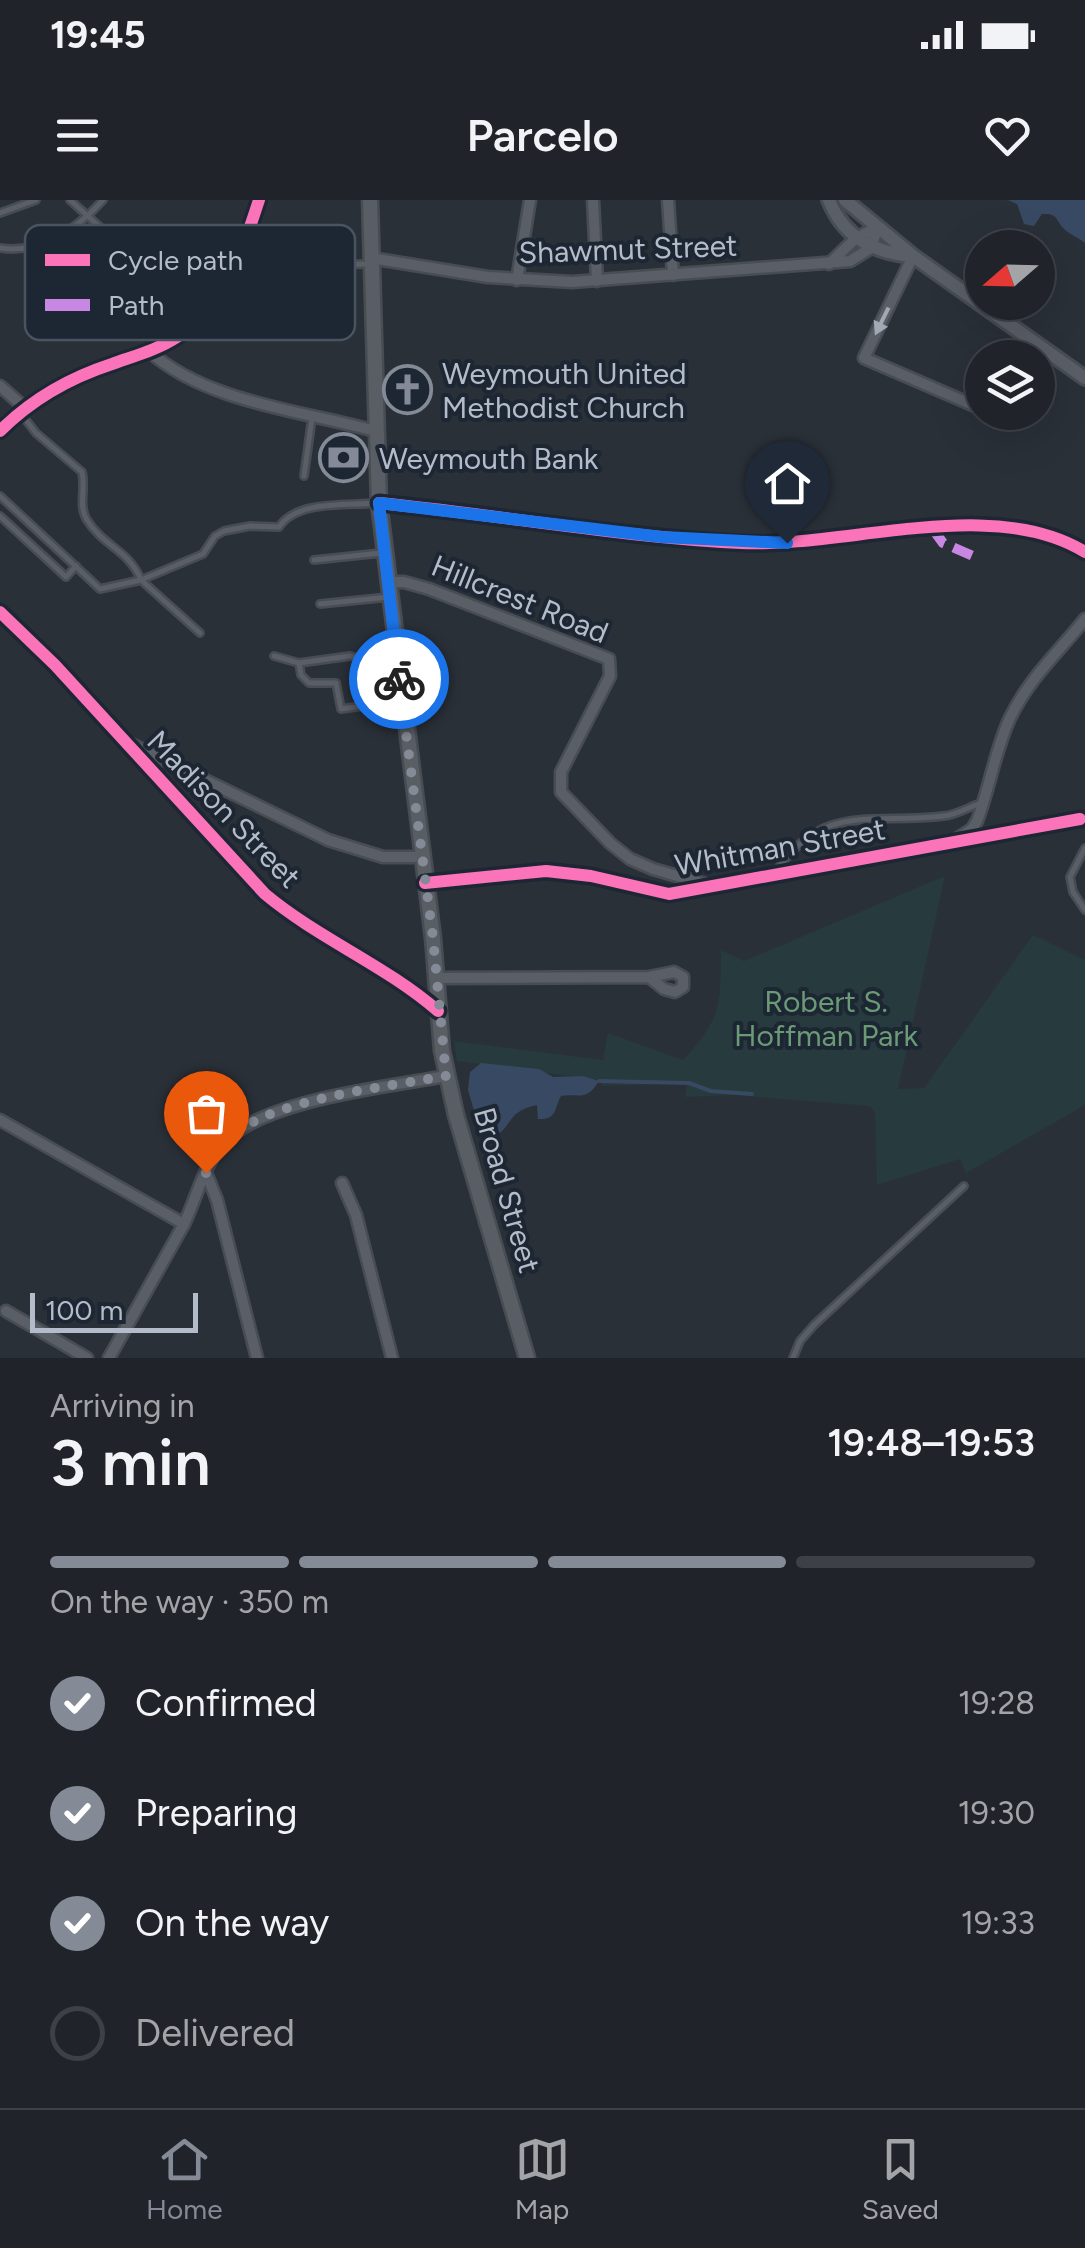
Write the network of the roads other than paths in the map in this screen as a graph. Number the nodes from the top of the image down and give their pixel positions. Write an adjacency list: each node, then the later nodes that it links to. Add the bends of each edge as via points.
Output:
1 (36, 200): 11 (lane)
2 (70, 200): 12 (lane)
3 (103, 200): 12 (lane)
4 (260, 200): 15 (main road)
5 (370, 200): 21 (main road, Broad Street)
6 (593, 200): 26 (street)
7 (668, 200): 24 (street)
8 (829, 200): 17 (street)
9 (845, 200): 16 (street)
10 (530, 201): 25 (street)
11 (0, 213)
12 (88, 217): 13 (lane); 14 (lane)
13 (77, 225)
14 (97, 225)
15 (251, 225)
16 (878, 227): 17 (street, Shawmut Street); 17 (street, Shawmut Street); 20 (street)
17 (863, 243): 20 (street); 23 (street, Shawmut Street); 23 (street, Shawmut Street, via 850,262)
18 (0, 248): 19 (lane)
19 (25, 248)
20 (914, 256): 28 (street); 33 (street, one-way to 33, via 864,358)
21 (371, 261): 22 (lane); 25 (street, Shawmut Street); 37 (main road, Broad Street)
22 (355, 263)
23 (828, 265): 24 (street, Shawmut Street)
24 (673, 275): 26 (street, Shawmut Street)
25 (518, 280): 26 (street, Shawmut Street)
26 (596, 281)
27 (170, 340): 29 (main road)
28 (1032, 340)
29 (148, 351): 34 (main road, via 72,379); 35 (street, via 206,386)
30 (1055, 356): 31 (street)
31 (1085, 378)
32 (0, 386): 34 (street)
33 (965, 401)
34 (23, 410): 36 (main road); 46 (lane, via 36,433 82,472 84,515 133,560)
35 (313, 415): 37 (street); 38 (lane)
36 (0, 431)
37 (375, 431): 40 (main road, Broad Street)
38 (304, 476)
39 (0, 496): 45 (lane)
40 (379, 503): 42 (main road, Broad Street); 43 (street, via 734,543 979,526 1050,537); 46 (lane, via 303,510 279,527 224,532 203,554)
41 (0, 516): 45 (lane, via 66,578)
42 (384, 552): 44 (lane); 47 (main road, Broad Street)
43 (1085, 552)
44 (314, 560)
45 (76, 566): 46 (lane, via 100,589)
46 (141, 580): 51 (lane)
47 (388, 589): 48 (lane); 53 (main road, Broad Street); 64 (street, Hillcrest Road, via 404,582 429,588 609,659 610,676 561,772 561,792 630,859)
48 (320, 604)
49 (0, 612): 56 (street, Madison Street)
50 (1084, 623): 57 (street, via 1038,672 1015,709)
51 (200, 634)
52 (274, 656): 54 (lane)
53 (396, 656): 54 (lane); 55 (main road, Broad Street)
54 (300, 663): 55 (lane, via 309,684 336,683 341,709)
55 (402, 700): 61 (main road, Broad Street)
56 (124, 741): 61 (street, via 328,840 383,857); 68 (street, Madison Street, via 264,893)
57 (984, 802): 59 (street, via 972,829); 62 (lane, via 944,816 824,826)
58 (1083, 819): 59 (street, Whitman Street)
59 (952, 841): 62 (street, Whitman Street)
60 (1085, 848): 65 (lane, via 1070,877)
61 (422, 856): 63 (main road, Broad Street)
62 (774, 873): 64 (street, Whitman Street)
63 (425, 882): 64 (street, Whitman Street, via 546,871 670,894); 67 (main road, Broad Street)
64 (709, 885)
65 (1085, 910)
66 (649, 977): 67 (street)
67 (437, 978): 68 (main road, Broad Street)
68 (438, 1010): 69 (main road, Broad Street)
69 (446, 1076): 71 (street, via 276,1112 229,1137); 80 (main road, Broad Street)
70 (0, 1120): 74 (street)
71 (206, 1173): 74 (street); 78 (street)
72 (342, 1182): 79 (street)
73 (964, 1186): 81 (lane, via 814,1324)
74 (184, 1224): 77 (street)
75 (6, 1310): 76 (street)
76 (87, 1358)
77 (109, 1358)
78 (257, 1358)
79 (392, 1358)
80 (527, 1358)
81 (793, 1358)

